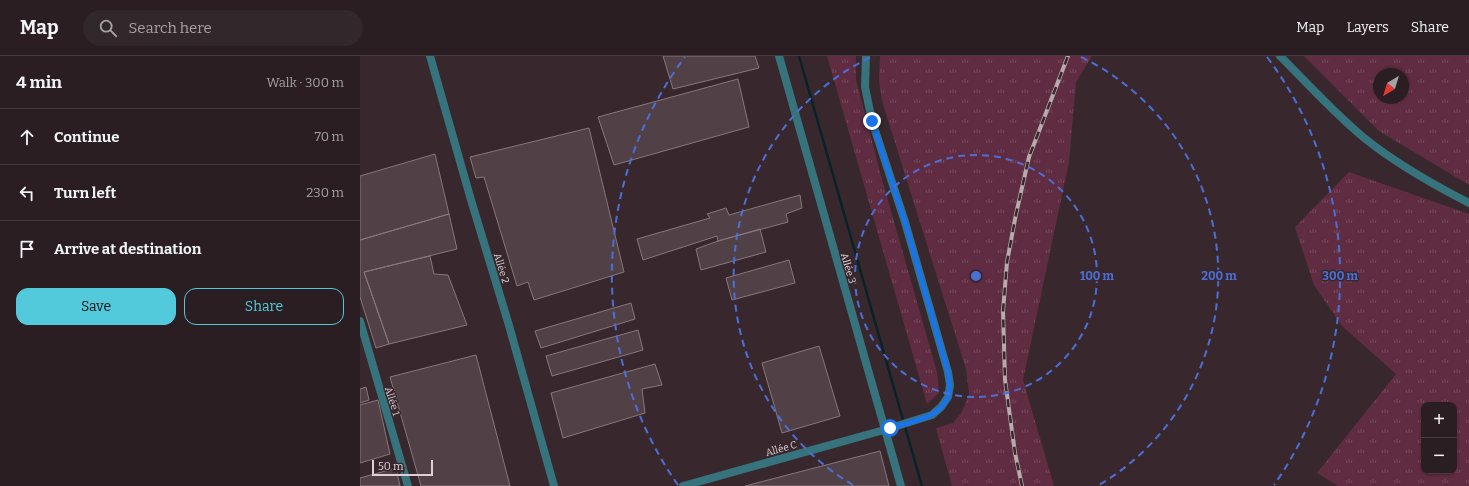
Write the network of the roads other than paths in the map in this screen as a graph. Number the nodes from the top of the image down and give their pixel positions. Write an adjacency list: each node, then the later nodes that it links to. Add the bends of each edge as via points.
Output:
1 (430, 56): 10 (street, Allée 2)
2 (779, 56): 7 (street, Allée 3)
3 (866, 56): 7 (street, Allée C, via 865,87 872,121 905,222 950,385 948,397 932,415)
4 (1280, 56): 5 (street, via 1363,137 1393,159)
5 (1469, 203)
6 (360, 321): 9 (street, Allée 1)
7 (887, 429): 8 (street, Allée C); 12 (street, Allée 3)
8 (695, 484): 11 (street, Allée C)
9 (408, 486)
10 (554, 486)
11 (683, 486)
12 (901, 486)

